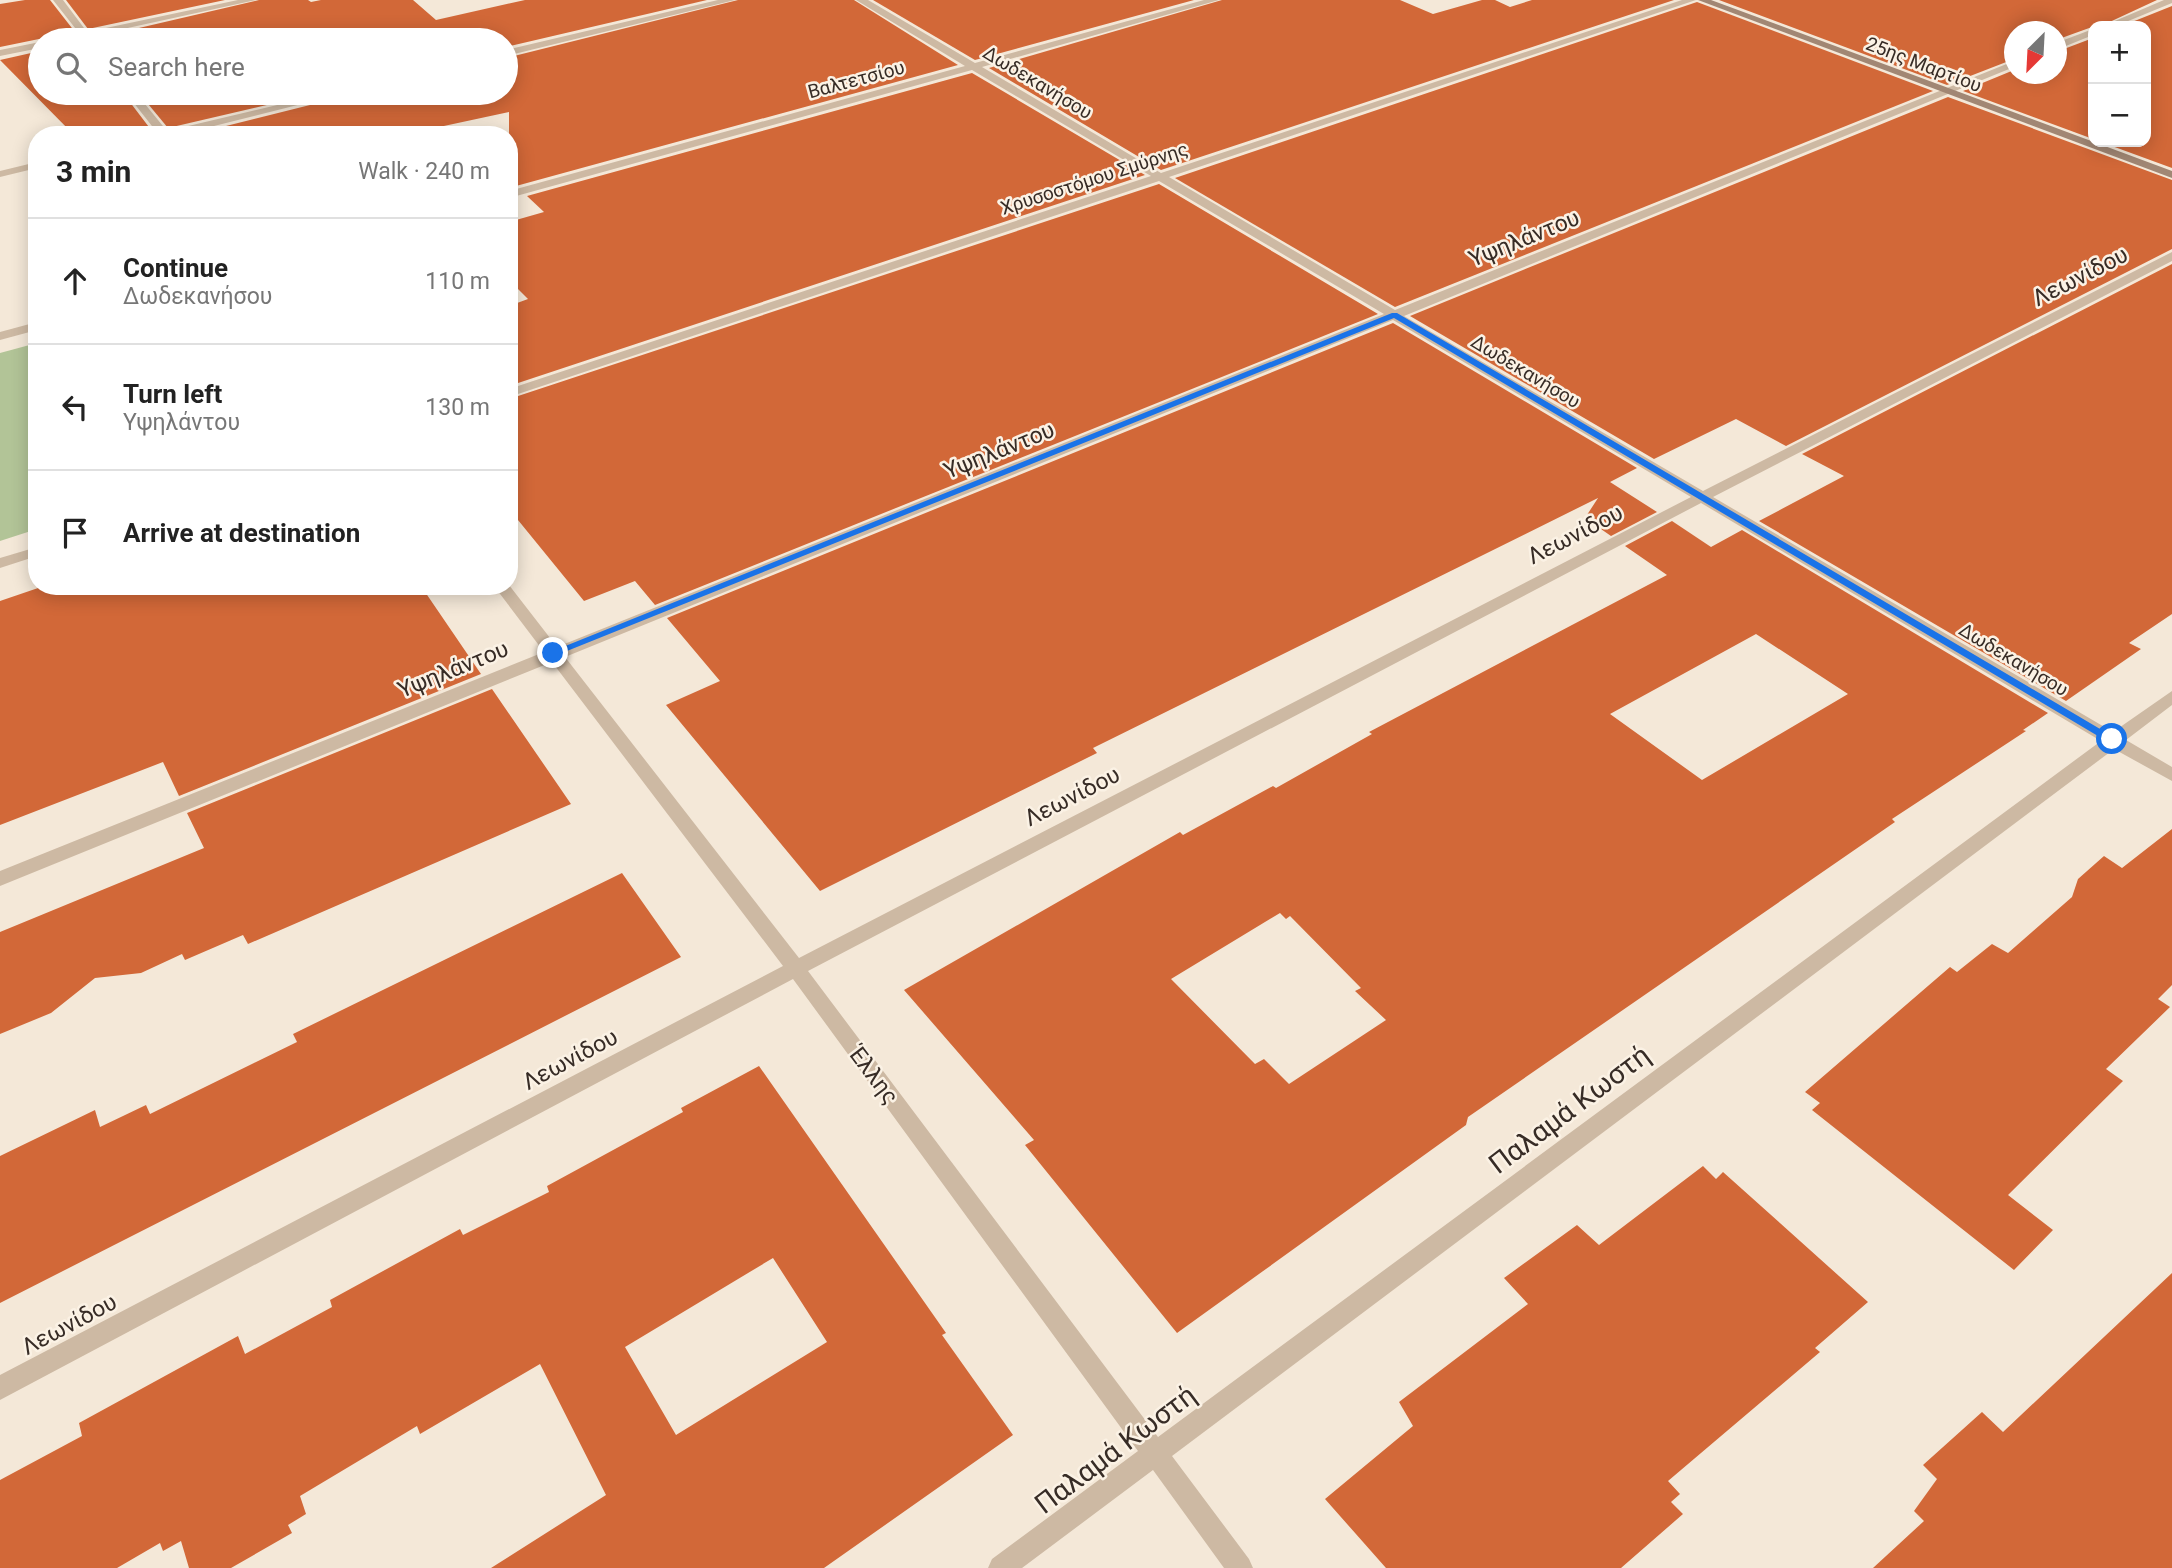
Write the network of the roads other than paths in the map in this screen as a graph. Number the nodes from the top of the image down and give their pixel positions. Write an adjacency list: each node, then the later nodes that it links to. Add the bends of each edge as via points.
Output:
1 (58, 0): 10 (street)
2 (251, 0): 11 (street)
3 (730, 0): 15 (street)
4 (861, 0): 17 (street, Δωδεκανήσου)
5 (1214, 0): 17 (street, Βαλτετσίου)
6 (1691, 0): 27 (street, Χρυσοστόμου Σμύρνης)
7 (1703, 0): 19 (main road, 25ης Μαρτίου)
8 (2172, 1): 9 (street)
9 (2121, 21)
10 (79, 28)
11 (130, 28)
12 (2088, 34): 13 (street)
13 (2067, 43)
14 (28, 47): 16 (street)
15 (518, 50)
16 (0, 53)
17 (974, 67): 27 (street, Δωδεκανήσου); 28 (street, Βαλτετσίου)
18 (2004, 68): 19 (street, Υψηλάντου)
19 (1947, 90): 26 (main road, 25ης Μαρτίου); 30 (street, Υψηλάντου)
20 (140, 105): 22 (street)
21 (290, 105): 23 (street)
22 (157, 126)
23 (202, 126)
24 (28, 167): 25 (street)
25 (0, 174)
26 (2172, 175)
27 (1159, 176): 30 (street, Δωδεκανήσου); 33 (street, Χρυσοστόμου Σμύρνης)
28 (518, 193)
29 (2172, 256): 34 (street, Λεωνίδου)
30 (1394, 315): 34 (street, Δωδεκανήσου); 38 (street, Υψηλάντου)
31 (28, 328): 32 (street)
32 (0, 336)
33 (518, 390)
34 (1702, 496): 40 (street, Δωδεκανήσου); 43 (street, Λεωνίδου)
35 (28, 554): 36 (street)
36 (0, 563)
37 (509, 595): 38 (street, Έλλης)
38 (553, 653): 42 (street, Υψηλάντου); 43 (street, Έλλης)
39 (2172, 697): 40 (street, Παλαμά Κωστή)
40 (2112, 739): 41 (street, Δωδεκανήσου); 45 (street, Παλαμά Κωστή)
41 (2172, 775)
42 (0, 879)
43 (795, 968): 44 (street, Λεωνίδου); 45 (street, Έλλης)
44 (0, 1388)
45 (1155, 1454): 46 (street, Παλαμά Κωστή); 47 (street, Έλλης)
46 (1001, 1568)
47 (1240, 1568)

